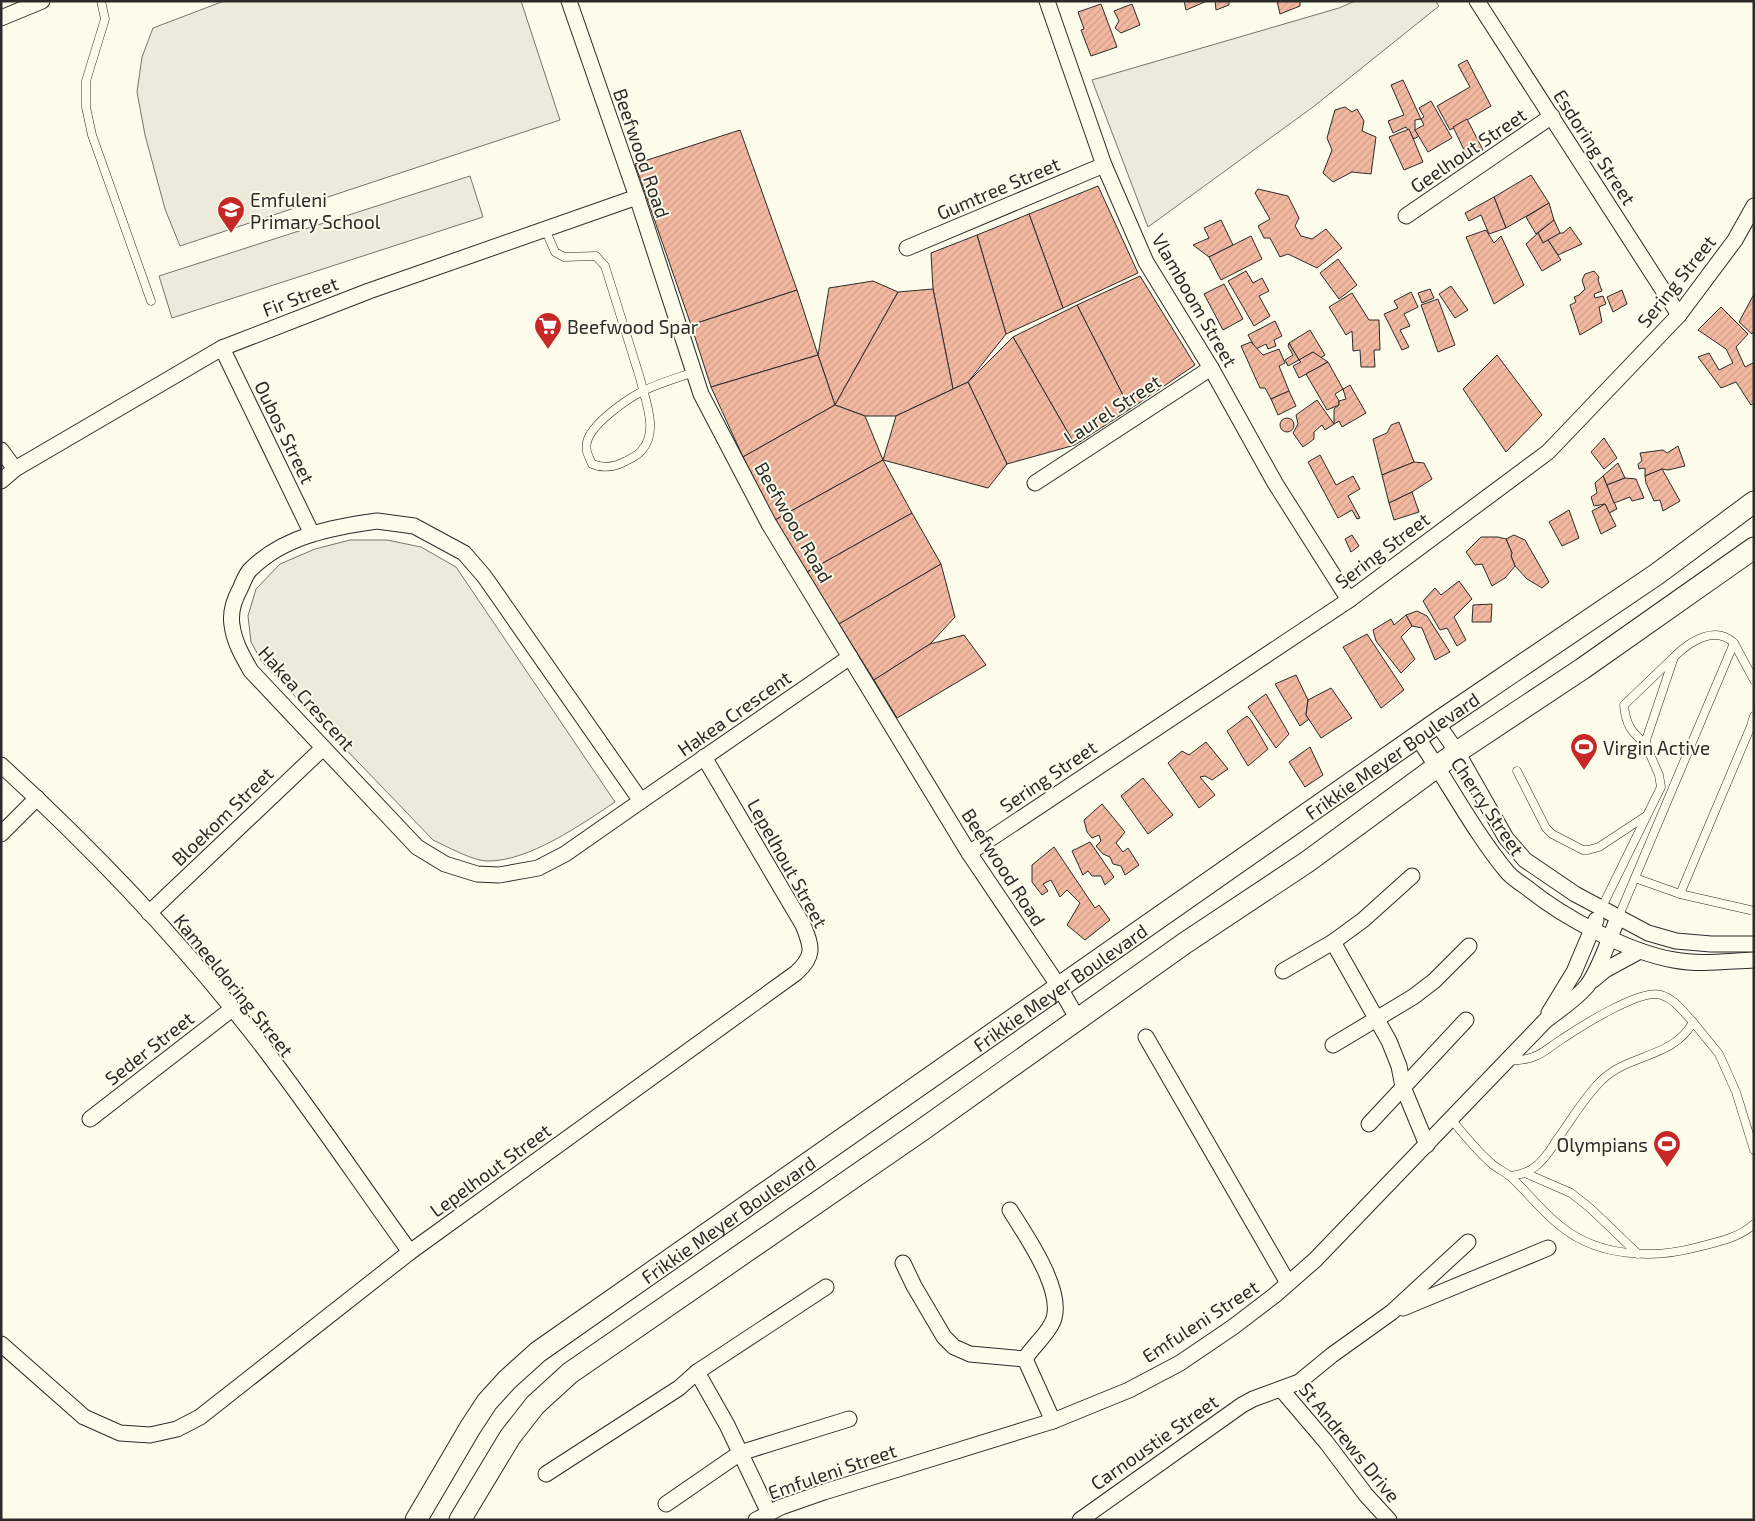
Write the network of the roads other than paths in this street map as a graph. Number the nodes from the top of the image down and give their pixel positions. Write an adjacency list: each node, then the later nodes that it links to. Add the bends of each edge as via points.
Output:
1 (42, 1): 6 (street)
2 (101, 1): 14 (lane, via 105,19 86,81 86,107 92,135)
3 (569, 1): 9 (street, Beefwood Road)
4 (1047, 1): 8 (street, Vlamboom Street)
5 (1478, 1): 7 (street, Esdoring Street)
6 (1, 18)
7 (1552, 116): 11 (street, Geelhout Street); 15 (street, Esdoring Street)
8 (1104, 165): 13 (street, Gumtree Street); 17 (street, Vlamboom Street, via 1146,262)
9 (637, 197): 12 (street, Fir Street); 18 (street, Beefwood Road)
10 (1754, 206): 15 (street, Sering Street, via 1735,240)
11 (1406, 216)
12 (545, 230): 16 (street, Fir Street, via 369,291); 19 (lane, via 555,252 564,257 596,256 605,266)
13 (907, 248)
14 (151, 301)
15 (1678, 315): 29 (street, Sering Street, via 1548,452)
16 (222, 348): 21 (street, Fir Street); 25 (street, Oubos Street)
17 (1211, 368): 23 (street, Laurel Street); 29 (street, Vlamboom Street, via 1275,483)
18 (694, 372): 19 (lane); 31 (street, Beefwood Road, via 701,394 769,524)
19 (643, 392): 19 (lane, via 650,439 642,452 620,465 602,468 592,464 586,452 587,441 597,426)
20 (1, 450): 21 (street)
21 (15, 470): 22 (street, Fir Street)
22 (1, 481)
23 (1035, 483)
24 (1754, 502): 27 (street, Frikkie Meyer Boulevard)
25 (312, 534): 38 (street, Hakea Crescent, via 276,550 249,570 234,601 231,624 238,648 251,671); 45 (street, Hakea Crescent, via 345,525 377,522 414,526 464,553 500,598)
26 (1754, 548): 28 (street, Frikkie Meyer Boulevard)
27 (1656, 574): 28 (street, via 1681,576); 35 (street, Frikkie Meyer Boulevard)
28 (1697, 588): 39 (street, Frikkie Meyer Boulevard, via 1582,670)
29 (1349, 600): 48 (street, Sering Street)
30 (1734, 643): 32 (lane, via 1727,636 1706,635); 33 (lane); 50 (lane)
31 (850, 657): 40 (street, Hakea Crescent); 48 (street, Beefwood Road)
32 (1674, 657): 37 (lane); 37 (lane, via 1624,706 1629,728)
33 (1754, 680)
34 (1754, 716): 51 (lane)
35 (1437, 723): 36 (street, Frikkie Meyer Boulevard); 39 (street, Cherry Street)
36 (1417, 737): 42 (street, Cherry Street); 65 (street, Frikkie Meyer Boulevard)
37 (1646, 744): 46 (lane, via 1661,781)
38 (323, 748): 45 (street, Hakea Crescent, via 417,847 444,864 476,874 500,875 538,868); 54 (street, Bloekom Street)
39 (1457, 752): 42 (street, Frikkie Meyer Boulevard); 52 (street, Cherry Street, via 1506,838 1525,860)
40 (704, 757): 45 (street, Hakea Crescent); 87 (street, Lepelhout Street, via 803,925 811,952 806,964)
41 (1, 765): 44 (street, Kameeldoring Street)
42 (1438, 766): 56 (street, Cherry Street, via 1489,849 1510,875 1537,896); 67 (street, Frikkie Meyer Boulevard, via 1307,862)
43 (1517, 771): 46 (lane, via 1546,828 1583,850 1599,847)
44 (37, 798): 47 (street); 54 (street, Kameeldoring Street)
45 (641, 801)
46 (1648, 815): 52 (lane)
47 (1, 834)
48 (969, 853): 65 (street, Beefwood Road)
49 (1412, 876): 58 (street)
50 (1635, 878): 51 (lane); 55 (lane)
51 (1680, 894): 53 (lane)
52 (1601, 909): 55 (street, Cherry Street); 56 (street, Emfuleni Street)
53 (1750, 910)
54 (149, 913): 66 (street, Kameeldoring Street)
55 (1618, 918): 57 (street, Emfuleni Street); 59 (street, Cherry Street, via 1648,933 1676,941)
56 (1591, 928): 57 (street, Cherry Street); 70 (street, Emfuleni Street, via 1574,972)
57 (1610, 937): 61 (street, Cherry Street); 64 (street, Emfuleni Street)
58 (1333, 942): 63 (street); 68 (street)
59 (1754, 944)
60 (1469, 946): 68 (street, via 1434,981)
61 (1640, 951): 62 (street, Cherry Street, via 1683,961); 64 (street, via 1605,970)
62 (1754, 960)
63 (1283, 971)
64 (1588, 985): 70 (street, Emfuleni Street)
65 (1060, 988): 67 (street, Beefwood Road); 103 (street, Frikkie Meyer Boulevard, via 538,1352 487,1402)
66 (232, 1009): 76 (street, Seder Street); 87 (street, Kameeldoring Street)
67 (1077, 1018): 104 (street, Frikkie Meyer Boulevard, via 922,1130 570,1373 535,1405 510,1437)
68 (1377, 1018): 73 (street); 75 (street, via 1395,1054)
69 (1466, 1020): 75 (street)
70 (1545, 1021): 74 (street, Emfuleni Street)
71 (1692, 1022): 74 (lane, via 1671,999 1659,994 1641,995 1538,1055); 80 (lane, via 1719,1054 1736,1092); 81 (lane, via 1687,1032 1670,1046 1614,1070 1601,1080 1548,1154)
72 (1146, 1037): 90 (street)
73 (1333, 1045)
74 (1507, 1061): 77 (street, Emfuleni Street)
75 (1403, 1087): 78 (street); 79 (street)
76 (90, 1119)
77 (1451, 1119): 79 (street, Emfuleni Street); 82 (lane, via 1478,1151)
78 (1369, 1124)
79 (1427, 1144): 90 (street, Emfuleni Street, via 1344,1232)
80 (1754, 1150)
81 (1525, 1173): 82 (lane); 88 (lane, via 1571,1193)
82 (1510, 1176): 88 (lane, via 1542,1210 1583,1241)
83 (1010, 1210): 94 (street, via 1041,1260 1056,1300 1057,1312 1052,1325)
84 (1754, 1224): 88 (lane, via 1748,1230 1725,1239 1679,1252)
85 (1468, 1242): 92 (street)
86 (1548, 1248): 92 (street)
87 (410, 1252): 93 (street, Lepelhout Street, via 200,1417 176,1429 150,1435 120,1433 84,1417)
88 (1638, 1254)
89 (903, 1263): 94 (street, via 944,1337 954,1347 970,1354)
90 (1288, 1283): 98 (street, Emfuleni Street, via 1234,1327 1180,1363 1129,1390)
91 (826, 1287): 95 (street)
92 (1392, 1312): 96 (street, Carnoustie Street, via 1299,1382)
93 (1, 1344)
94 (1025, 1359): 98 (street)
95 (697, 1372): 99 (street); 100 (street, via 679,1388)
96 (1281, 1389): 105 (street, Carnoustie Street, via 1234,1410); 106 (street, St Andrews Drive)
97 (849, 1419): 99 (street)
98 (1052, 1421): 102 (street, Emfuleni Street, via 824,1492)
99 (740, 1453): 101 (street); 102 (street)
100 (546, 1474)
101 (666, 1504)
102 (763, 1517)
103 (416, 1520)
104 (460, 1520)
105 (1080, 1520)
106 (1389, 1520)

